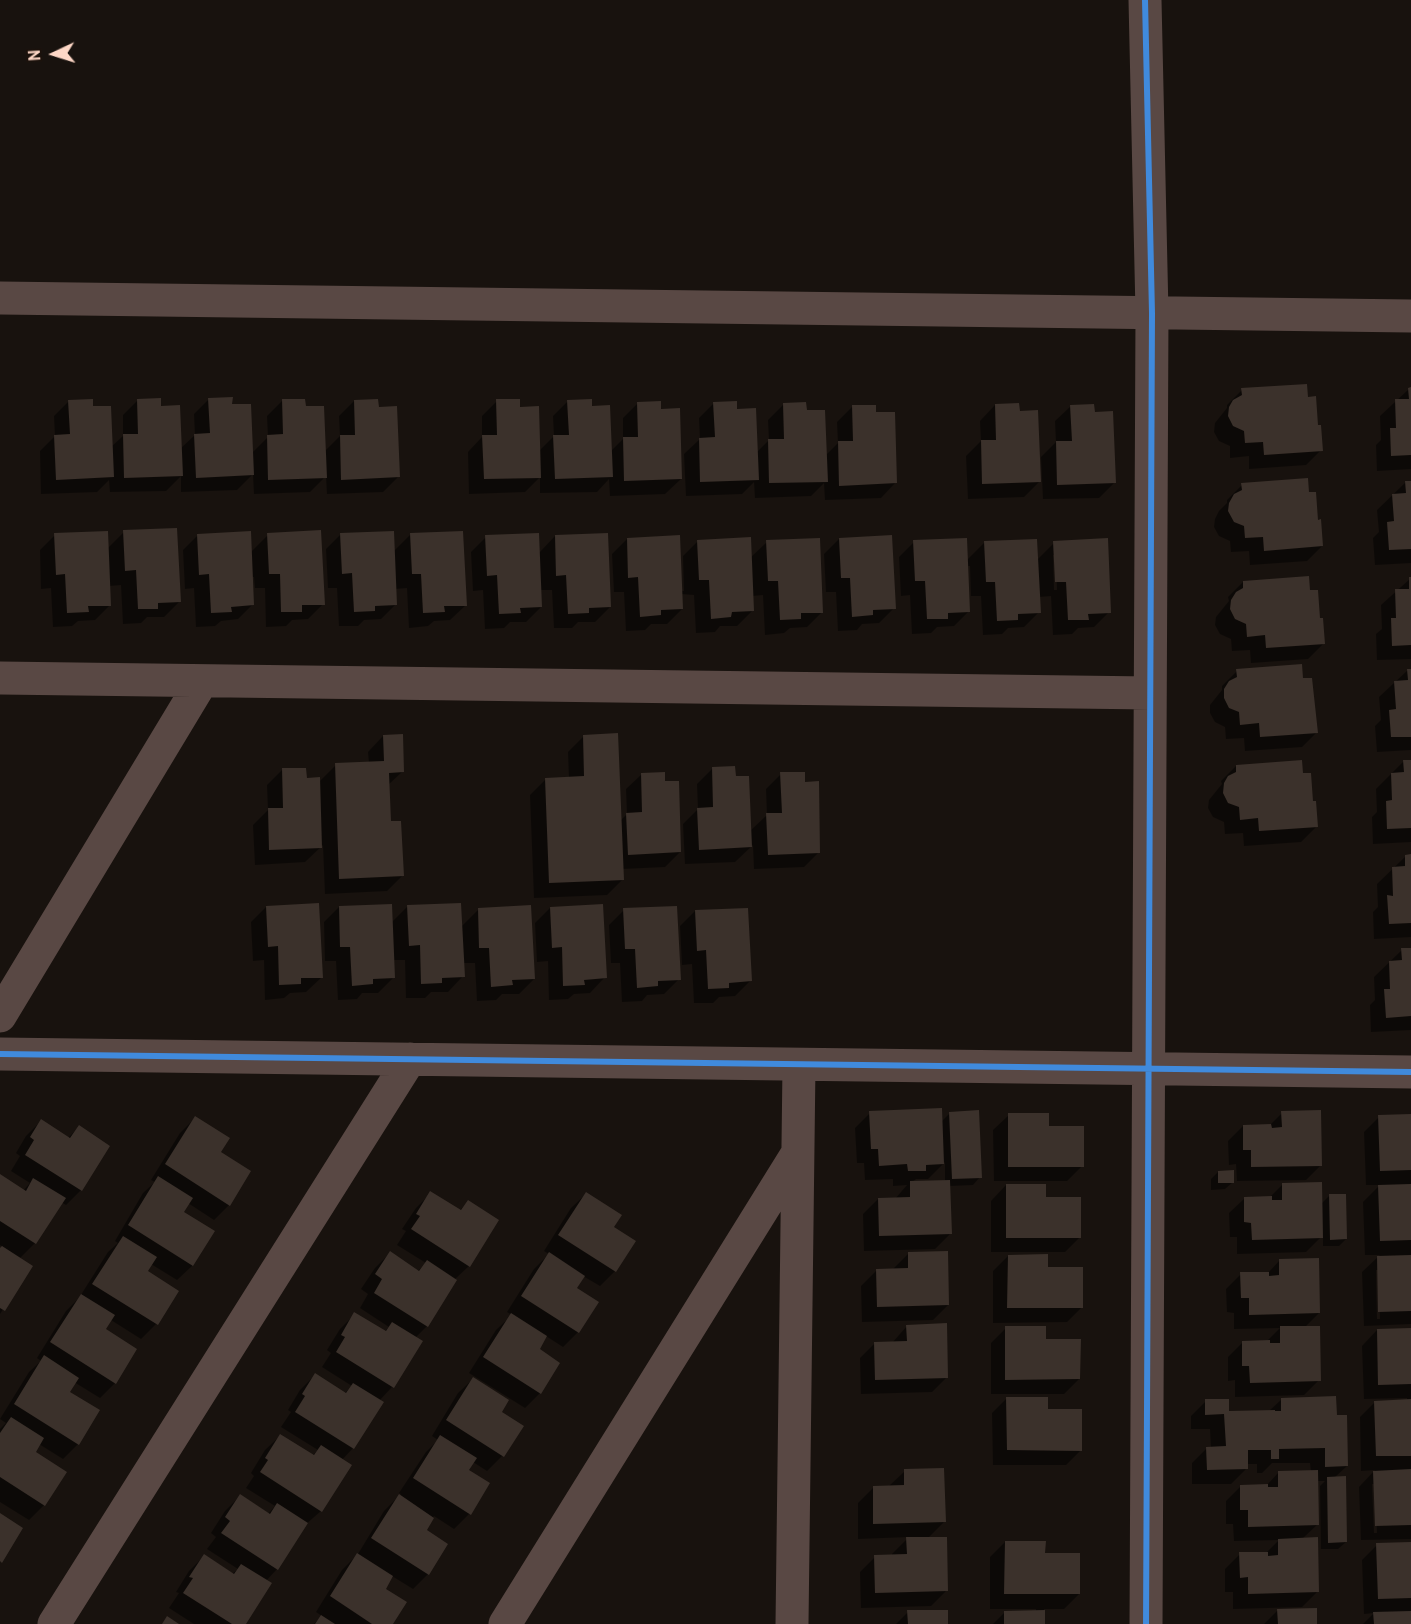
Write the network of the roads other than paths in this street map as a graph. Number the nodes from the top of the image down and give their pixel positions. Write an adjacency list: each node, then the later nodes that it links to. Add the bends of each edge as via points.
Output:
1 (1145, 0): 3 (street)
2 (0, 298): 3 (street)
3 (1152, 313): 4 (street); 7 (street)
4 (1411, 316)
5 (0, 678): 6 (street)
6 (202, 681): 7 (street); 8 (street)
7 (1150, 693): 12 (street)
8 (0, 1016)
9 (0, 1054): 10 (street)
10 (410, 1059): 11 (street); 15 (street)
11 (799, 1065): 12 (street); 14 (street)
12 (1149, 1069): 13 (street); 18 (street)
13 (1411, 1072)
14 (797, 1154): 16 (street); 17 (street)
15 (54, 1624)
16 (505, 1624)
17 (792, 1624)
18 (1146, 1624)

